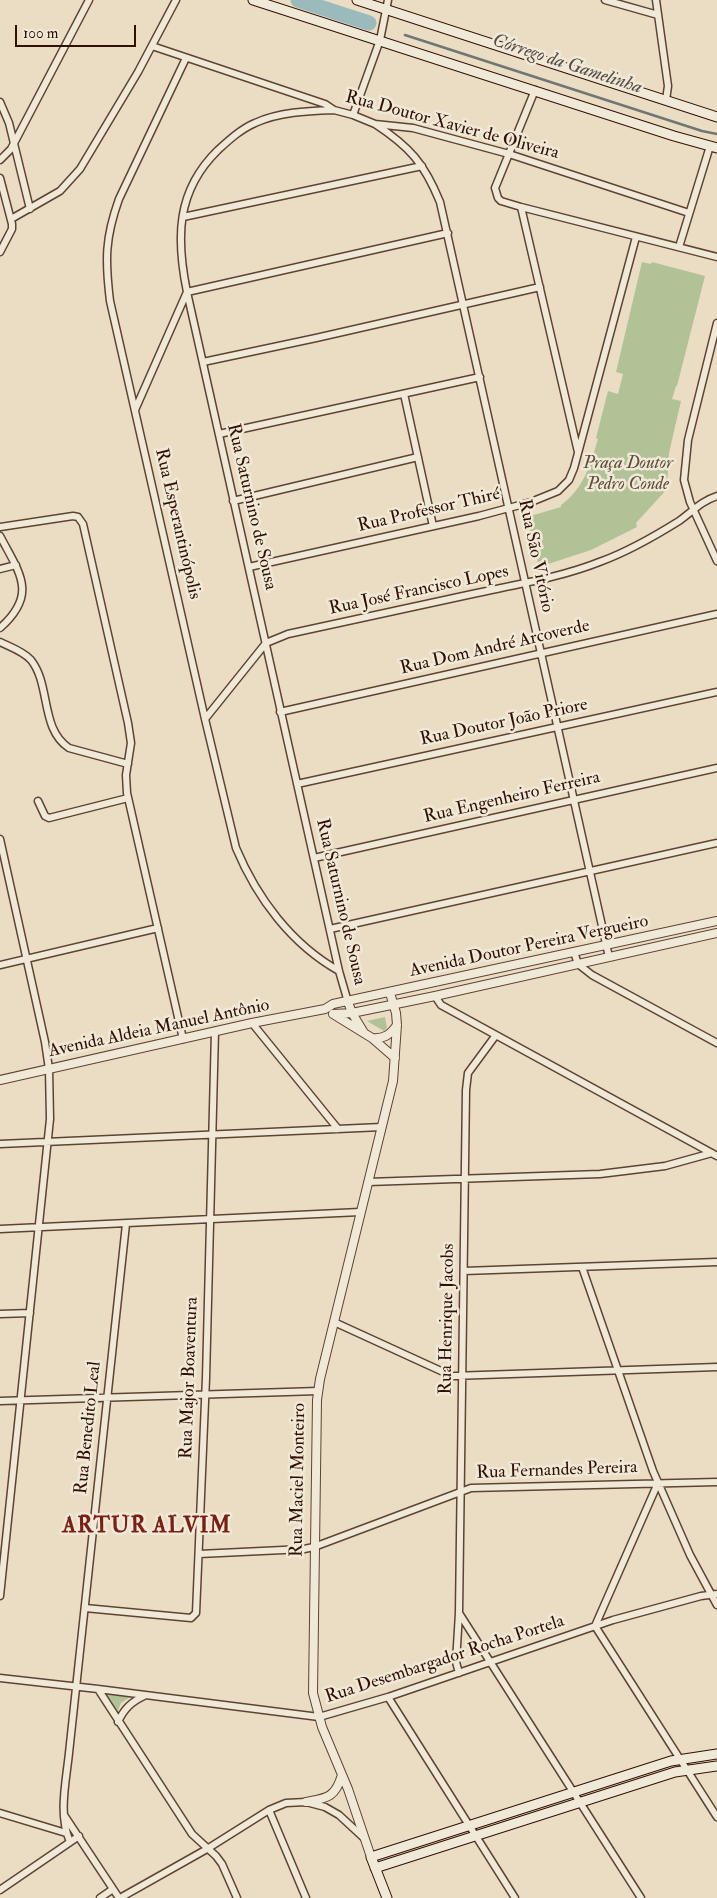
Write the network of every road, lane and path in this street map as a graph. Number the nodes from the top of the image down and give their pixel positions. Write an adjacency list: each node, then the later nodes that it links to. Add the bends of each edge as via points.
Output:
1 (89, 0): 20 (street)
2 (176, 0): 11 (street)
3 (253, 0): 10 (main road)
4 (357, 0): 8 (main road)
5 (388, 0): 8 (street)
6 (605, 0): 9 (street)
7 (656, 0): 9 (street)
8 (387, 10): 10 (street); 14 (main road)
9 (658, 15): 14 (street, via 668,86)
10 (380, 40): 13 (main road); 17 (street)
11 (152, 46): 12 (street, Rua Doutor Xavier de Oliveira); 27 (street, via 80,169 60,191)
12 (186, 58): 16 (street, Rua Doutor Xavier de Oliveira, via 325,104); 44 (street, Rua Esperantinópolis, via 119,199 107,243 110,301)
13 (535, 90): 21 (main road); 22 (street)
14 (666, 100): 18 (main road)
15 (0, 102): 20 (street)
16 (334, 110): 17 (street, Rua Doutor Xavier de Oliveira); 29 (street, Rua Saturnino de Sousa, via 298,112 256,122 242,130 216,152 196,176 185,202)
17 (353, 115): 19 (street, Rua Doutor Xavier de Oliveira)
18 (717, 116)
19 (375, 124): 22 (street, Rua Doutor Xavier de Oliveira, via 413,128); 24 (street, via 399,140)
20 (14, 144): 23 (street); 27 (street)
21 (713, 147): 28 (street)
22 (509, 154): 26 (street, via 495,193 501,201); 28 (street, Rua Doutor Xavier de Oliveira)
23 (0, 160)
24 (422, 166): 29 (street); 31 (street, Rua São Vitório, via 440,202)
25 (0, 178): 30 (street)
26 (521, 206): 32 (street); 37 (street)
27 (30, 209): 30 (street)
28 (689, 212): 34 (street)
29 (183, 217): 38 (street, Rua Saturnino de Sousa, via 181,254)
30 (11, 219): 33 (street, via 12,229)
31 (448, 233): 38 (street); 39 (street, Rua São Vitório)
32 (636, 236): 34 (street); 46 (street, Rua Professor Thiré)
33 (3, 239): 35 (street)
34 (679, 247): 36 (street)
35 (0, 252)
36 (717, 257)
37 (540, 287): 39 (street); 46 (street)
38 (187, 292): 41 (street, Rua Saturnino de Sousa); 44 (street)
39 (464, 304): 41 (street); 42 (street, Rua São Vitório)
40 (717, 323): 51 (street, via 684,463 684,480)
41 (203, 362): 45 (street, Rua Saturnino de Sousa)
42 (480, 377): 43 (street); 50 (street, Rua São Vitório)
43 (404, 394): 45 (street); 47 (street)
44 (136, 410): 67 (street, Rua Esperantinópolis)
45 (219, 434): 49 (street, Rua Saturnino de Sousa)
46 (578, 453): 50 (street, Rua Professor Thiré, via 568,480 558,491)
47 (418, 458): 49 (street); 53 (street)
48 (717, 496): 51 (street, Rua José Francisco Lopes)
49 (234, 501): 57 (street, Rua Saturnino de Sousa)
50 (510, 508): 53 (street, Rua Professor Thiré); 59 (street, Rua São Vitório)
51 (693, 509): 55 (street); 59 (street, Rua José Francisco Lopes, via 667,528 610,558)
52 (0, 526): 69 (street, via 73,516 83,524 128,722 131,743)
53 (433, 526): 57 (street, Rua Professor Thiré)
54 (0, 536): 56 (street)
55 (717, 561)
56 (16, 565): 58 (street); 61 (street, via 22,581 22,599)
57 (249, 567): 63 (street, Rua Saturnino de Sousa)
58 (0, 569)
59 (526, 584): 63 (street, Rua José Francisco Lopes, via 288,634); 64 (street, Rua São Vitório)
60 (717, 614): 64 (street, Rua Dom André Arcoverde)
61 (0, 628)
62 (0, 642): 69 (street, via 30,660 38,674 55,734 64,745)
63 (266, 643): 66 (street, Rua Saturnino de Sousa); 67 (street, Rua José Francisco Lopes)
64 (541, 653): 66 (street, Rua Dom André Arcoverde); 68 (street, Rua São Vitório)
65 (717, 692): 68 (street, Rua Doutor João Priore)
66 (280, 712): 71 (street, Rua Saturnino de Sousa)
67 (205, 719): 89 (street, Rua Esperantinópolis, via 226,812 244,867 266,904 290,932 311,954)
68 (558, 727): 71 (street, Rua Doutor João Priore); 73 (street, Rua São Vitório)
69 (128, 764): 72 (street, via 125,782)
70 (717, 768): 73 (street, Rua Engenheiro Ferreira)
71 (297, 784): 77 (street, Rua Saturnino de Sousa)
72 (128, 798): 74 (street, via 49,818); 80 (street)
73 (574, 799): 77 (street, Rua Engenheiro Ferreira); 78 (street, Rua São Vitório)
74 (38, 800)
75 (0, 839): 86 (street)
76 (717, 842): 78 (street)
77 (314, 858): 81 (street, Rua Saturnino de Sousa)
78 (590, 872): 81 (street); 83 (street, Rua São Vitório)
79 (717, 921): 83 (street, Avenida Doutor Pereira Vergueiro)
80 (158, 928): 86 (street); 102 (street)
81 (330, 929): 89 (street, Rua Saturnino de Sousa)
82 (717, 932): 85 (street, Avenida Doutor Pereira Vergueiro)
83 (607, 946): 84 (street, Avenida Doutor Pereira Vergueiro); 85 (street, Rua São Vitório)
84 (574, 952): 87 (street); 90 (street, Avenida Doutor Pereira Vergueiro)
85 (609, 957): 87 (street, Avenida Doutor Pereira Vergueiro)
86 (28, 959): 88 (street); 105 (street)
87 (578, 964): 91 (street, Avenida Doutor Pereira Vergueiro); 103 (street, via 592,975)
88 (0, 965)
89 (339, 971): 92 (street, Rua Saturnino de Sousa)
90 (390, 993): 92 (street, Avenida Doutor Pereira Vergueiro); 93 (street, Rua Maciel Monteiro)
91 (434, 996): 93 (street, Avenida Doutor Pereira Vergueiro); 100 (street, via 441,1005)
92 (348, 1002): 94 (street, Avenida Aldeia Manuel Antônio); 95 (street)
93 (394, 1005): 95 (street, Avenida Doutor Pereira Vergueiro); 98 (street, Rua Maciel Monteiro)
94 (325, 1009): 96 (street); 97 (street, Avenida Aldeia Manuel Antônio)
95 (352, 1013): 96 (street); 101 (street)
96 (333, 1014): 101 (street)
97 (252, 1023): 99 (street, Avenida Aldeia Manuel Antônio); 108 (street)
98 (397, 1026): 101 (street, via 390,1035); 104 (street, Rua Maciel Monteiro)
99 (215, 1031): 102 (street, Avenida Aldeia Manuel Antônio); 109 (street, Rua Major Boaventura)
100 (496, 1035): 112 (street); 113 (street, Rua Henrique Jacobs, via 467,1076)
101 (369, 1036): 104 (street)
102 (183, 1039): 105 (street, Avenida Aldeia Manuel Antônio)
103 (717, 1043)
104 (394, 1058): 107 (street, Rua Maciel Monteiro, via 394,1075)
105 (49, 1069): 106 (street, Avenida Aldeia Manuel Antônio); 110 (street)
106 (0, 1080)
107 (382, 1127): 108 (street); 114 (street, Rua Maciel Monteiro)
108 (338, 1129): 109 (street)
109 (212, 1136): 110 (street); 116 (street, Rua Major Boaventura)
110 (48, 1142): 111 (street); 118 (street)
111 (0, 1144)
112 (714, 1155): 113 (street, via 634,1171)
113 (465, 1179): 114 (street); 122 (street, Rua Henrique Jacobs)
114 (368, 1182): 115 (street, Rua Maciel Monteiro)
115 (360, 1212): 116 (street); 125 (street, Rua Maciel Monteiro)
116 (209, 1220): 117 (street); 130 (street, Rua Major Boaventura)
117 (126, 1224): 118 (street); 131 (street, Rua Benedito Leal)
118 (39, 1227): 119 (street); 123 (street)
119 (0, 1229)
120 (717, 1262): 121 (street)
121 (582, 1267): 122 (street); 127 (street)
122 (464, 1272): 128 (street, Rua Henrique Jacobs)
123 (30, 1313): 124 (street); 132 (street)
124 (0, 1314)
125 (334, 1322): 128 (street, via 446,1373); 129 (street, Rua Maciel Monteiro)
126 (717, 1367): 127 (street)
127 (617, 1371): 128 (street); 135 (street)
128 (462, 1376): 136 (street, Rua Henrique Jacobs)
129 (318, 1391): 130 (street); 137 (street, Rua Maciel Monteiro)
130 (205, 1394): 131 (street); 138 (street, Rua Major Boaventura)
131 (108, 1397): 132 (street); 142 (street, Rua Benedito Leal)
132 (21, 1400): 133 (street); 140 (street)
133 (0, 1401)
134 (717, 1482): 135 (street, Rua Fernandes Pereira)
135 (658, 1484): 136 (street, Rua Fernandes Pereira, via 471,1488); 139 (street); 144 (street)
136 (460, 1491): 137 (street, Rua Fernandes Pereira); 143 (street, Rua Henrique Jacobs)
137 (314, 1547): 138 (street, Rua Fernandes Pereira); 152 (street, Rua Maciel Monteiro, via 313,1693)
138 (199, 1554): 142 (street, Rua Major Boaventura, via 196,1613 191,1618)
139 (714, 1594): 141 (street); 144 (street, Rua Desembargador Rocha Portela)
140 (0, 1596)
141 (717, 1605)
142 (85, 1608): 148 (street, Rua Benedito Leal)
143 (459, 1613): 145 (street); 146 (street, Rua Henrique Jacobs, via 456,1662)
144 (595, 1626): 145 (street, Rua Desembargador Rocha Portela); 155 (street)
145 (491, 1662): 146 (street, Rua Desembargador Rocha Portela); 159 (street)
146 (459, 1673): 151 (street, Rua Desembargador Rocha Portela)
147 (0, 1678): 148 (street, Rua Desembargador Rocha Portela)
148 (75, 1686): 149 (street, Rua Desembargador Rocha Portela); 164 (street, Rua Benedito Leal)
149 (98, 1689): 150 (street, Rua Desembargador Rocha Portela); 153 (street)
150 (144, 1696): 152 (street, Rua Desembargador Rocha Portela); 153 (street, via 128,1705)
151 (388, 1697): 152 (street, Rua Desembargador Rocha Portela); 166 (street)
152 (319, 1717): 158 (street, Rua Maciel Monteiro)
153 (118, 1722): 172 (street, via 192,1834)
154 (717, 1754): 155 (main road)
155 (680, 1759): 157 (street); 159 (main road)
156 (717, 1766): 157 (main road)
157 (686, 1770): 161 (main road); 165 (street)
158 (342, 1775): 160 (street, via 338,1789 330,1796); 170 (street, Rua Maciel Monteiro)
159 (574, 1792): 161 (street); 166 (main road)
160 (306, 1802): 162 (street, via 286,1803); 170 (street, via 332,1810)
161 (580, 1802): 169 (main road); 183 (street)
162 (269, 1810): 172 (street); 180 (street)
163 (0, 1812): 167 (street)
164 (63, 1814): 167 (street, Rua Benedito Leal); 168 (street)
165 (717, 1818)
166 (470, 1825): 169 (street); 173 (main road)
167 (66, 1834): 171 (street, Rua Benedito Leal)
168 (79, 1836): 171 (street); 175 (street)
169 (476, 1836): 174 (main road); 182 (street)
170 (366, 1840): 173 (street, Rua Maciel Monteiro)
171 (70, 1842): 176 (street)
172 (207, 1849): 178 (street); 179 (street, via 222,1864)
173 (372, 1857): 174 (main road, Rua Maciel Monteiro)
174 (375, 1868): 181 (main road, Rua Maciel Monteiro)
175 (113, 1889): 177 (street); 178 (street)
176 (0, 1890)
177 (100, 1898)
178 (120, 1898)
179 (237, 1898)
180 (306, 1898)
181 (387, 1898)
182 (516, 1898)
183 (641, 1898)

